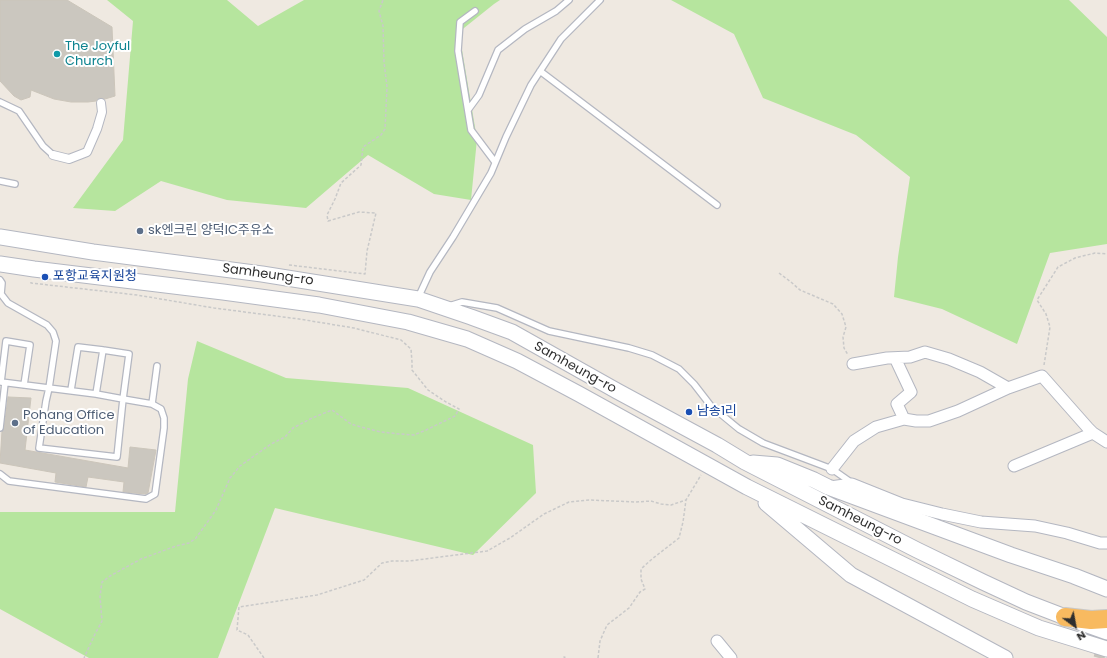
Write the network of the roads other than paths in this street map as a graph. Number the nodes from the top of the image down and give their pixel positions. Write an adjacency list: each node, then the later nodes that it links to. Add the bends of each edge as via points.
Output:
1 (568, 0): 7 (lane, via 498,50 479,95)
2 (600, 0): 4 (lane, via 561,39)
3 (475, 11): 7 (lane, via 460,22 458,51)
4 (540, 71): 9 (lane); 12 (lane)
5 (0, 102): 8 (lane, via 19,111 43,146)
6 (101, 103): 8 (street, via 102,112 87,152 69,159)
7 (468, 110): 9 (lane, via 471,130)
8 (54, 155)
9 (495, 162): 16 (lane, via 430,272)
10 (0, 181): 11 (lane)
11 (15, 184)
12 (717, 205)
13 (1, 239): 16 (main road, Samheung-ro, via 262,274)
14 (0, 264): 39 (main road, Samheung-ro, via 319,305 408,322 467,339 517,361)
15 (0, 280): 24 (lane, via 1,294 8,304 46,325 53,332 56,341)
16 (418, 299): 17 (main road, Samheung-ro)
17 (445, 307): 34 (main road, Samheung-ro, via 512,332); 36 (lane, via 462,302 497,308 549,331 629,348 652,356 679,370 711,406 739,429 763,444)
18 (103, 350): 26 (lane, via 78,347); 27 (lane); 28 (lane, via 129,354)
19 (895, 358): 20 (street); 25 (street, via 910,358 925,352 980,372); 30 (street, via 911,392 897,404)
20 (853, 364)
21 (157, 366): 29 (lane)
22 (5, 383): 23 (lane); 23 (lane, via 1,382 6,341 30,345); 31 (lane)
23 (24, 385): 24 (lane)
24 (49, 388): 26 (lane); 28 (lane, via 39,448 117,457)
25 (1008, 388): 30 (street, via 929,421); 32 (street, via 1042,376)
26 (71, 390): 27 (lane)
27 (96, 394): 28 (lane)
28 (123, 399): 29 (lane)
29 (152, 404): 37 (lane, via 161,409 164,428 155,494 146,499 9,481)
30 (904, 419): 36 (street, via 876,427 854,441)
31 (0, 428)
32 (1093, 433): 33 (street); 35 (street)
33 (1107, 442)
34 (745, 462): 40 (main road, via 777,465); 43 (main road, Samheung-ro, via 976,579)
35 (1014, 466)
36 (832, 469): 38 (lane)
37 (0, 474)
38 (852, 484): 40 (street); 41 (street, via 902,504 942,514 981,522 1035,526)
39 (747, 487): 45 (main road, Samheung-ro, via 972,598); 50 (main road, via 851,575)
40 (828, 487): 42 (main road)
41 (1107, 543)
42 (1107, 588)
43 (1065, 617): 44 (highway); 46 (main road, Samheung-ro)
44 (1107, 619)
45 (1039, 628): 48 (main road, Samheung-ro); 51 (main road)
46 (1107, 632)
47 (717, 642): 49 (street)
48 (1107, 649)
49 (731, 658)
50 (1006, 658)
51 (1097, 658)

